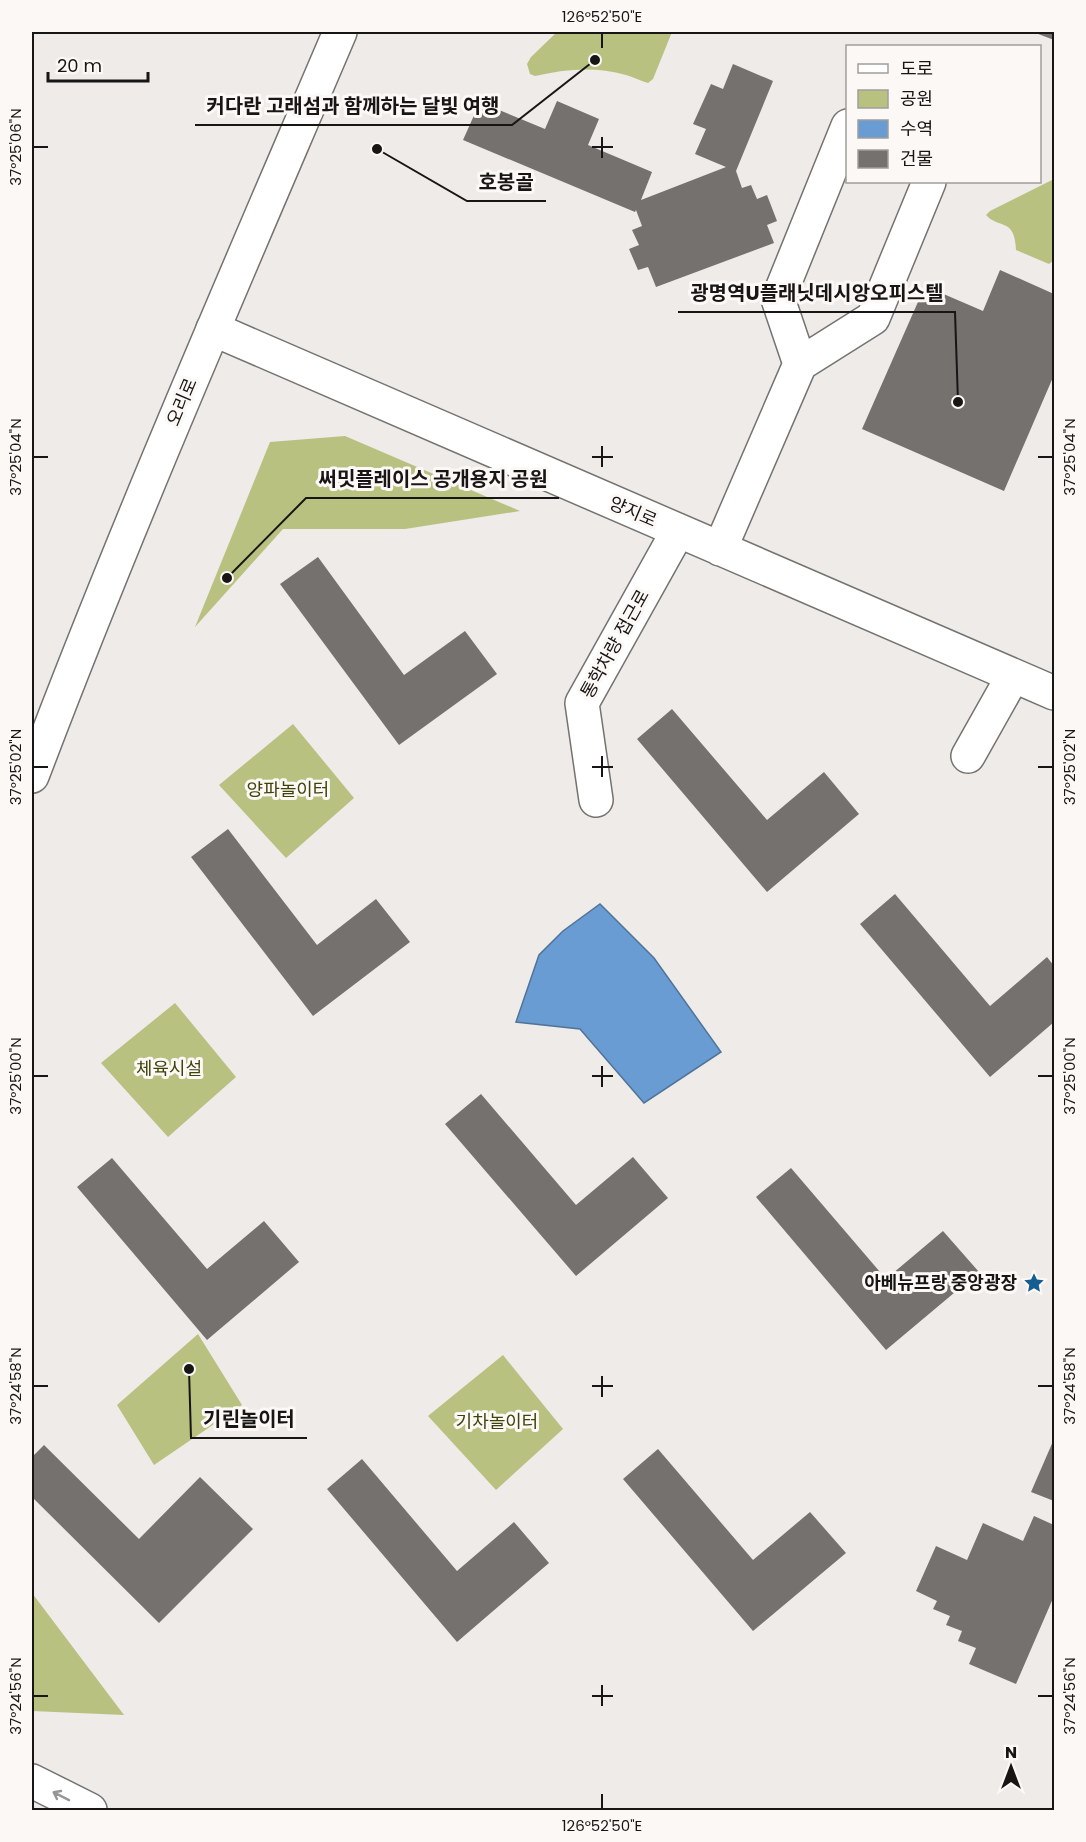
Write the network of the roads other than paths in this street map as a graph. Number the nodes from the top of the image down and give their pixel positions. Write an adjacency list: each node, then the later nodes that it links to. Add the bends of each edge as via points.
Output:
1 (340, 32): 4 (street, 오리로)
2 (846, 137): 5 (street, via 778,299)
3 (929, 183): 5 (street, via 873,318)
4 (213, 329): 6 (street, 양지로); 11 (street, 오리로, via 79,651)
5 (800, 364): 7 (street)
6 (678, 531): 7 (street, 양지로); 12 (street, 통학차량 접근로, via 582,703)
7 (720, 549): 8 (street, 양지로)
8 (1013, 676): 9 (street, 양지로); 10 (street)
9 (1054, 693)
10 (968, 756)
11 (32, 776)
12 (596, 800)
13 (32, 1780): 14 (street, one-way to 13)
14 (90, 1810)

